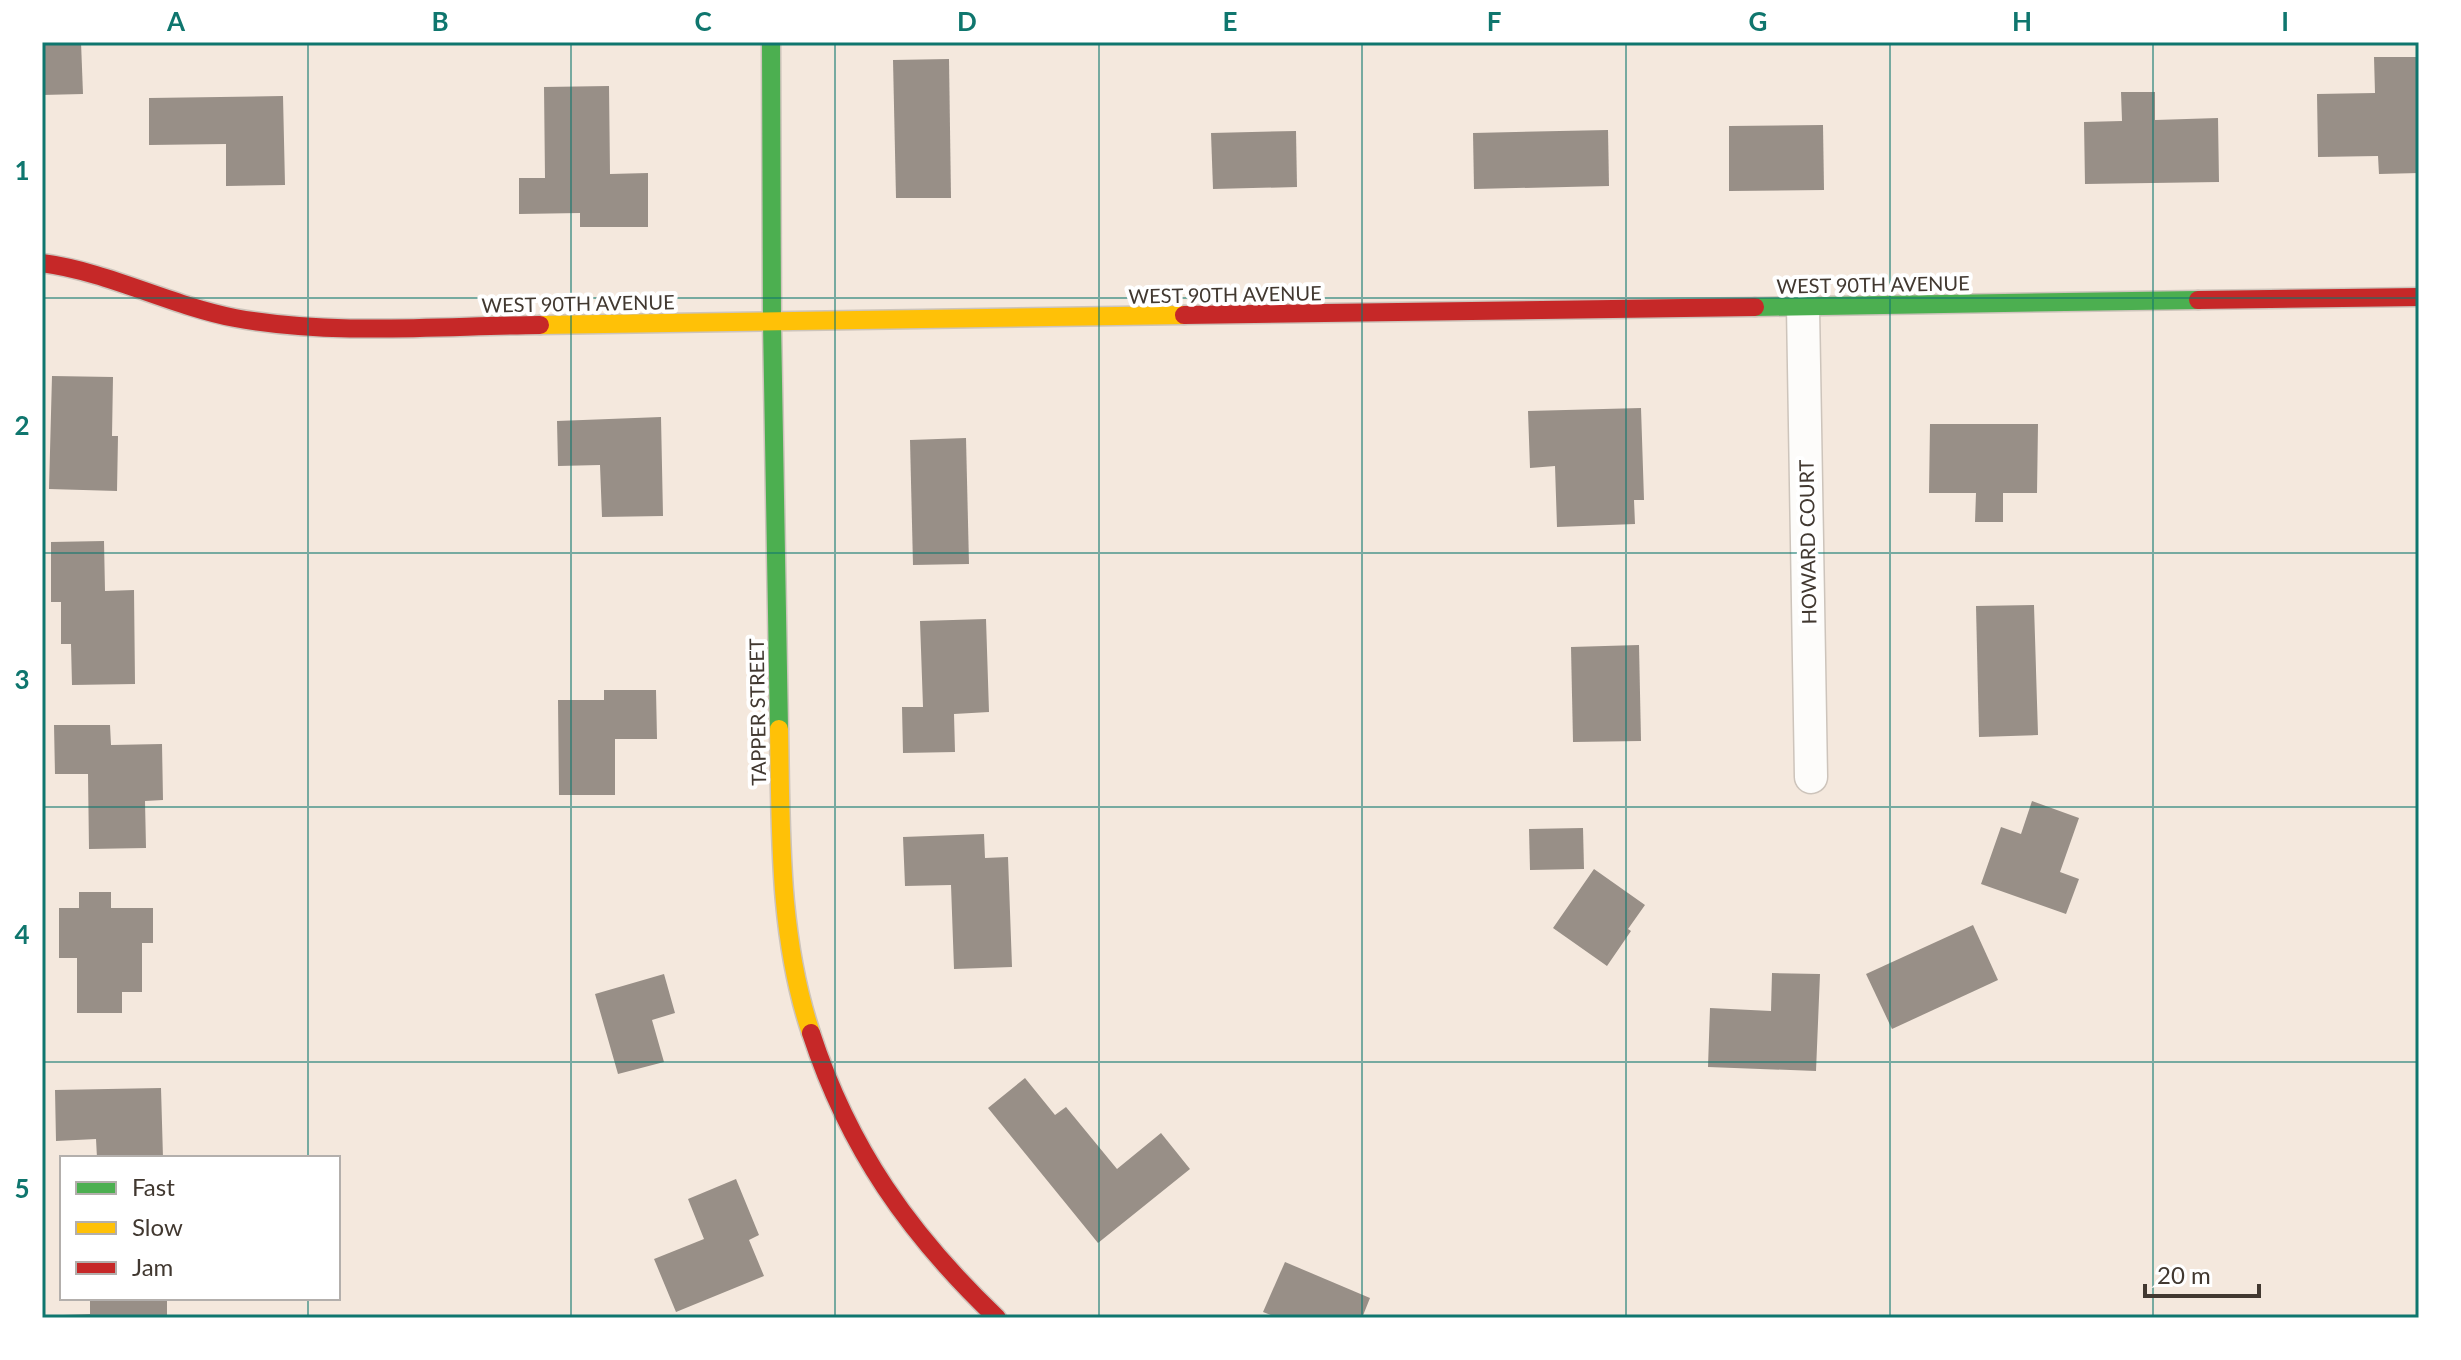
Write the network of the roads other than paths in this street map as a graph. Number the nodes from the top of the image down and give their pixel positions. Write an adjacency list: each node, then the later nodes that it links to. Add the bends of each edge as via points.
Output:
1 (771, 42): 5 (street, TAPPER STREET)
2 (42, 263): 5 (street, WEST 90TH AVENUE, via 106,275 212,314 294,327)
3 (2419, 297): 4 (street, WEST 90TH AVENUE)
4 (1803, 307): 5 (street, WEST 90TH AVENUE); 6 (street, HOWARD COURT)
5 (772, 323): 7 (street, TAPPER STREET, via 782,858 800,1000 819,1065 866,1161 910,1226)
6 (1811, 777)
7 (997, 1318)

